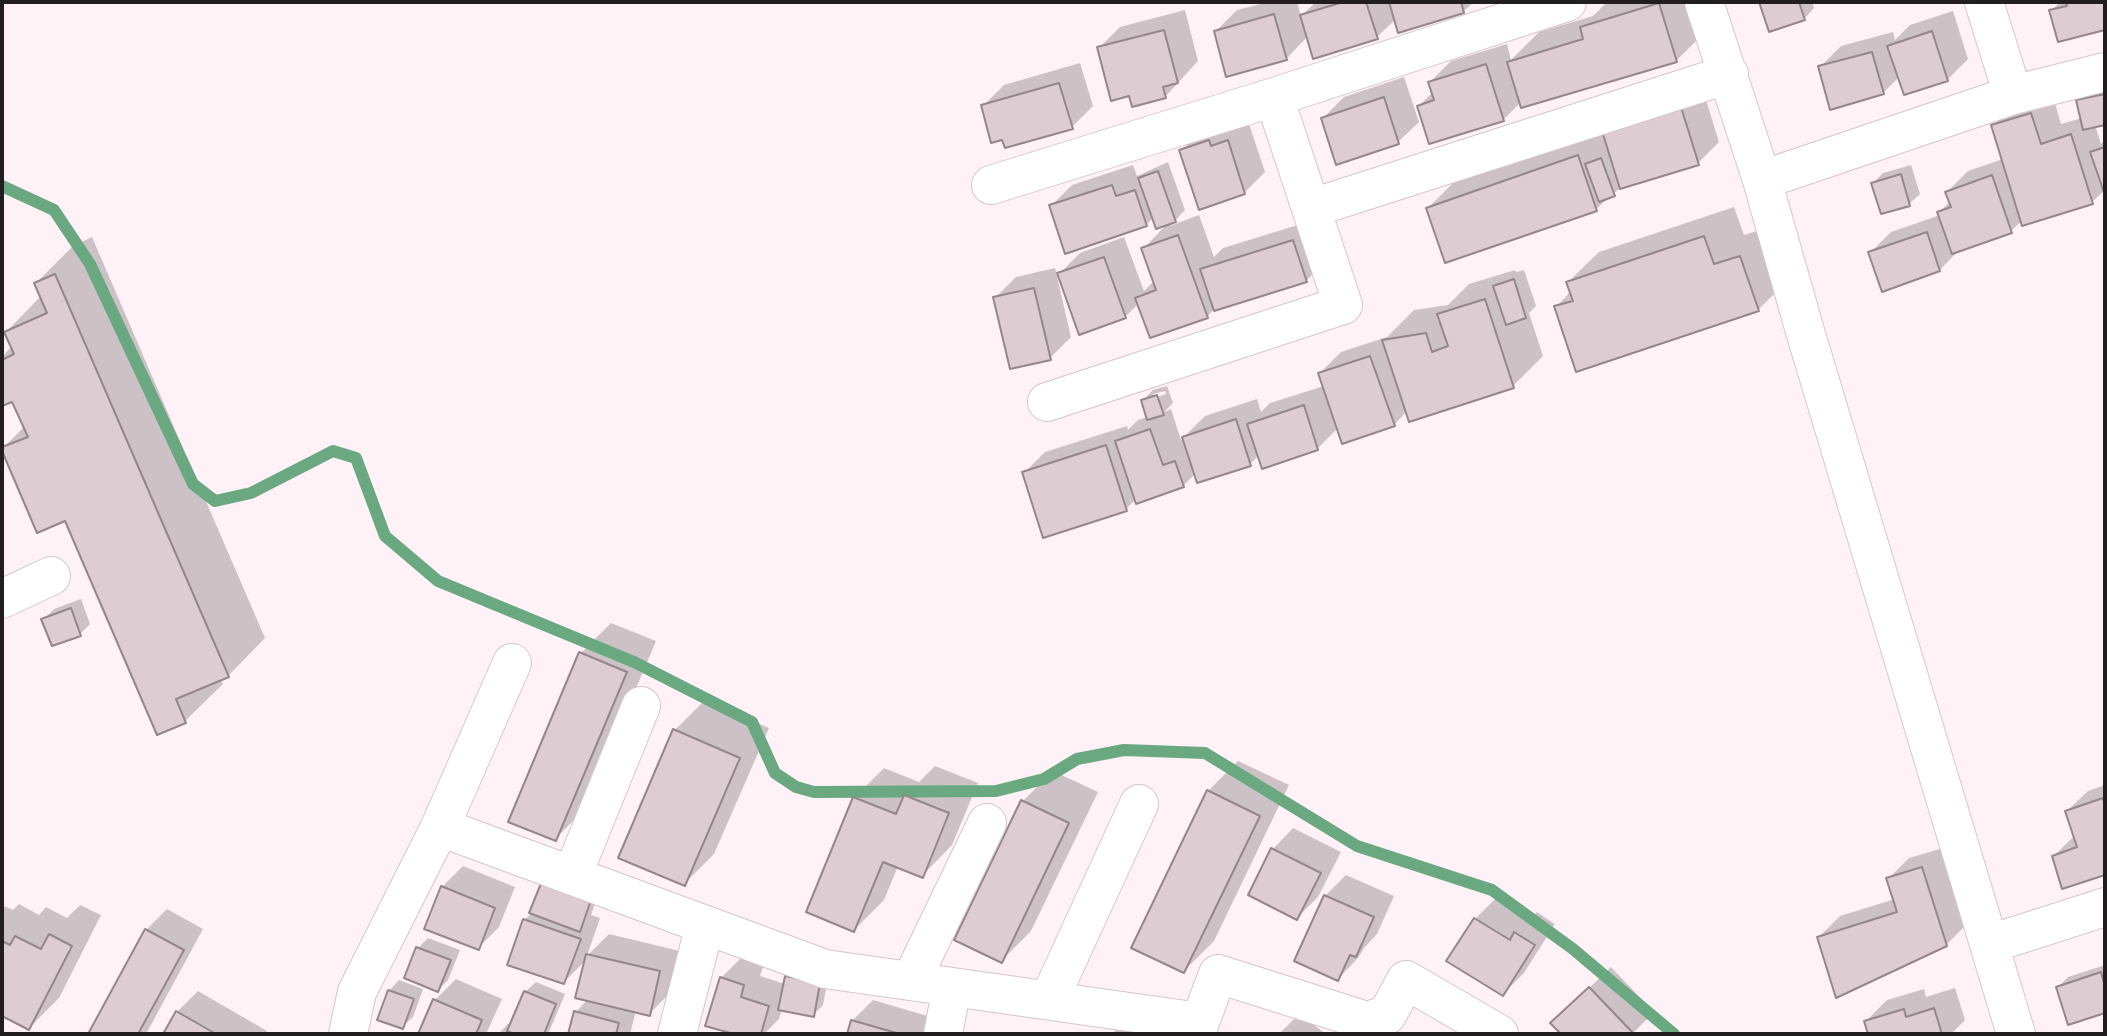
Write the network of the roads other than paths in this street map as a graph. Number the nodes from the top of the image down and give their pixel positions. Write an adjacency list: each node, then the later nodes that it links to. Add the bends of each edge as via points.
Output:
1 (1567, 2): 7 (street)
2 (1704, 2): 5 (street)
3 (1984, 2): 6 (street)
4 (2105, 72): 6 (street)
5 (1729, 74): 8 (street); 10 (street)
6 (2013, 95): 8 (street)
7 (1274, 97): 9 (street); 10 (street)
8 (1762, 180): 22 (street)
9 (991, 185)
10 (1312, 208): 11 (street, via 1343,305)
11 (1047, 402)
12 (51, 576): 13 (street)
13 (2, 598)
14 (512, 663): 18 (street)
15 (641, 706): 19 (street)
16 (1139, 804): 25 (street)
17 (987, 823): 23 (street)
18 (440, 827): 19 (street); 27 (street, via 357,992)
19 (572, 876): 21 (street)
20 (2105, 907): 22 (street)
21 (705, 925): 23 (street, via 825,969); 28 (street)
22 (1990, 944): 31 (street)
23 (911, 981): 24 (street)
24 (952, 987): 25 (street); 29 (street)
25 (1049, 1000): 26 (street)
26 (1198, 1028): 30 (street, via 1218,974 1367,1021 1387,1015 1406,980)
27 (348, 1034)
28 (677, 1034)
29 (943, 1034)
30 (1499, 1034)
31 (2016, 1034)

